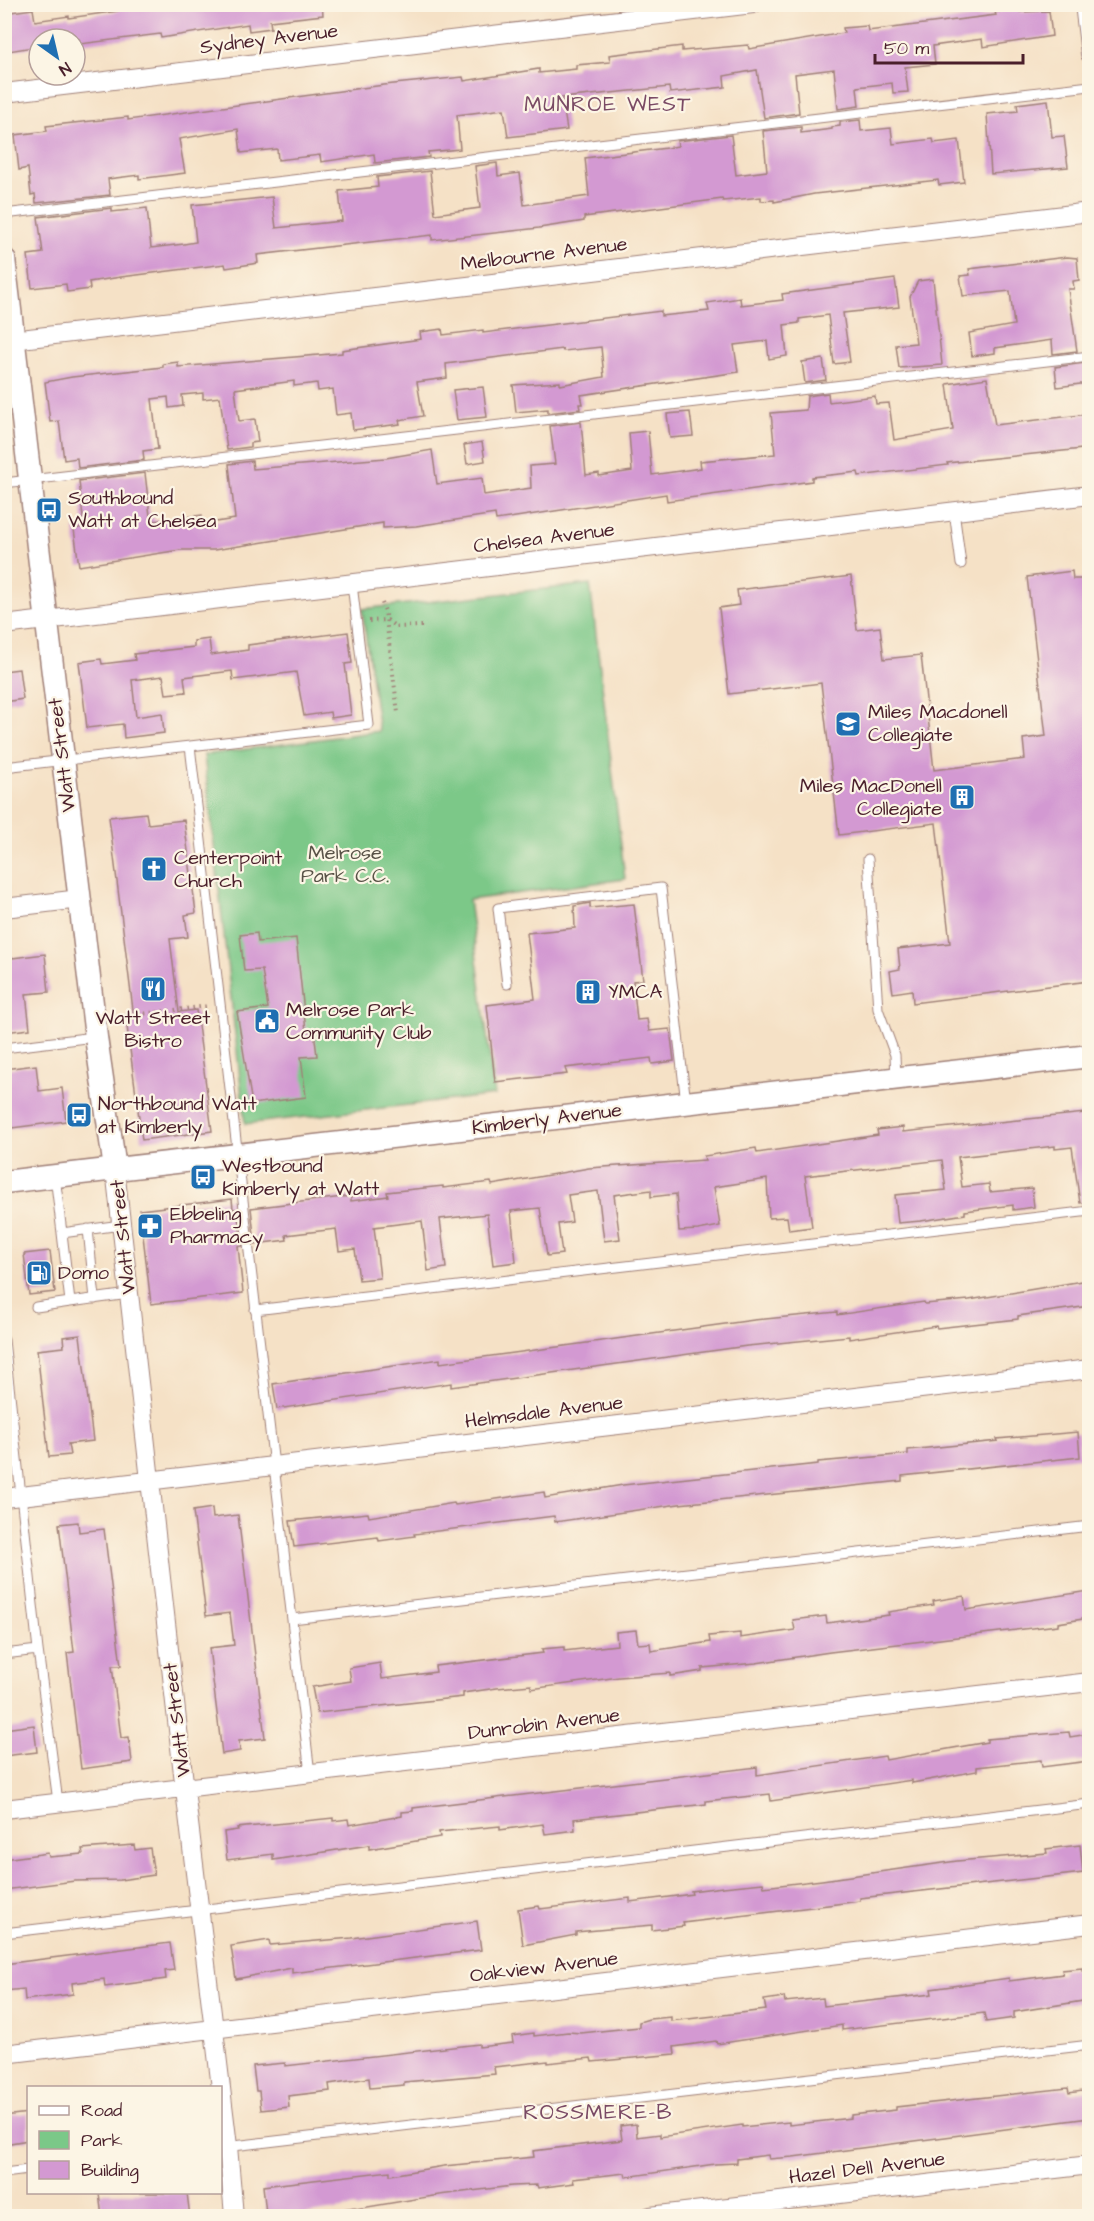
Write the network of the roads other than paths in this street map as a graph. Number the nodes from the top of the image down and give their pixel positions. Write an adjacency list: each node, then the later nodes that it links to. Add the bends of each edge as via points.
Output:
1 (753, 4): 5 (street, Sydney Avenue)
2 (1084, 4): 3 (street)
3 (1089, 54)
4 (1089, 86): 7 (lane)
5 (4, 93)
6 (1089, 212): 9 (street, Melbourne Avenue)
7 (4, 214)
8 (4, 259): 9 (street, Watt Street)
9 (9, 340): 11 (street, Watt Street)
10 (1089, 356): 11 (lane)
11 (32, 480): 12 (lane); 17 (street, Watt Street)
12 (4, 483)
13 (1089, 495): 14 (street, Chelsea Avenue)
14 (954, 511): 15 (lane); 16 (street, Chelsea Avenue)
15 (961, 564)
16 (352, 584): 17 (street, Chelsea Avenue); 19 (lane, via 369,725)
17 (46, 620): 18 (street, Chelsea Avenue); 20 (street, Watt Street)
18 (4, 625)
19 (190, 746): 20 (lane); 31 (lane)
20 (62, 760): 21 (lane); 23 (street, Watt Street)
21 (4, 767)
22 (868, 859): 29 (lane, via 878,1009 895,1055)
23 (80, 899): 24 (street); 26 (street, Watt Street)
24 (4, 908)
25 (507, 984): 30 (lane, via 498,908 661,888)
26 (96, 1037): 27 (lane); 32 (street, Watt Street)
27 (4, 1048)
28 (1089, 1056): 29 (street, Kimberly Avenue)
29 (896, 1078): 30 (street, Kimberly Avenue)
30 (686, 1103): 31 (street, Kimberly Avenue)
31 (238, 1155): 32 (street, Kimberly Avenue); 43 (lane)
32 (115, 1169): 33 (street, Kimberly Avenue); 36 (street, Watt Street)
33 (55, 1176): 34 (street, Kimberly Avenue); 38 (lane)
34 (4, 1182)
35 (1089, 1211): 43 (lane)
36 (121, 1225): 37 (lane); 39 (street, Watt Street)
37 (88, 1229): 38 (lane); 40 (lane)
38 (62, 1233): 41 (lane)
39 (129, 1294): 40 (lane); 47 (street, Watt Street)
40 (94, 1299): 41 (lane)
41 (70, 1302): 42 (lane)
42 (36, 1307)
43 (255, 1310): 46 (lane)
44 (5, 1341): 48 (lane)
45 (1089, 1369): 46 (street, Helmsdale Avenue)
46 (275, 1467): 47 (street, Helmsdale Avenue); 50 (lane)
47 (149, 1482): 48 (street, Helmsdale Avenue); 55 (street, Watt Street)
48 (13, 1497): 51 (lane)
49 (1089, 1526): 50 (lane)
50 (292, 1619): 54 (lane)
51 (38, 1650): 52 (lane); 56 (lane)
52 (4, 1654)
53 (1089, 1682): 54 (street, Dunrobin Avenue)
54 (310, 1774): 55 (street, Dunrobin Avenue)
55 (185, 1790): 56 (street, Dunrobin Avenue); 59 (street, Watt Street)
56 (58, 1802): 58 (street, Dunrobin Avenue)
57 (1089, 1804): 59 (lane)
58 (4, 1809)
59 (199, 1910): 61 (lane); 62 (street, Watt Street)
60 (1089, 1924): 62 (street, Oakview Avenue)
61 (4, 1933)
62 (214, 2029): 64 (street, Oakview Avenue); 65 (street, Watt Street)
63 (1089, 2045): 67 (lane)
64 (4, 2054)
65 (219, 2086)
66 (222, 2123): 67 (street, Watt Street)
67 (224, 2147): 71 (street, Watt Street)
68 (1089, 2165): 72 (street, Hazel Dell Avenue)
69 (27, 2170): 70 (lane)
70 (4, 2173)
71 (234, 2217)
72 (650, 2217)

